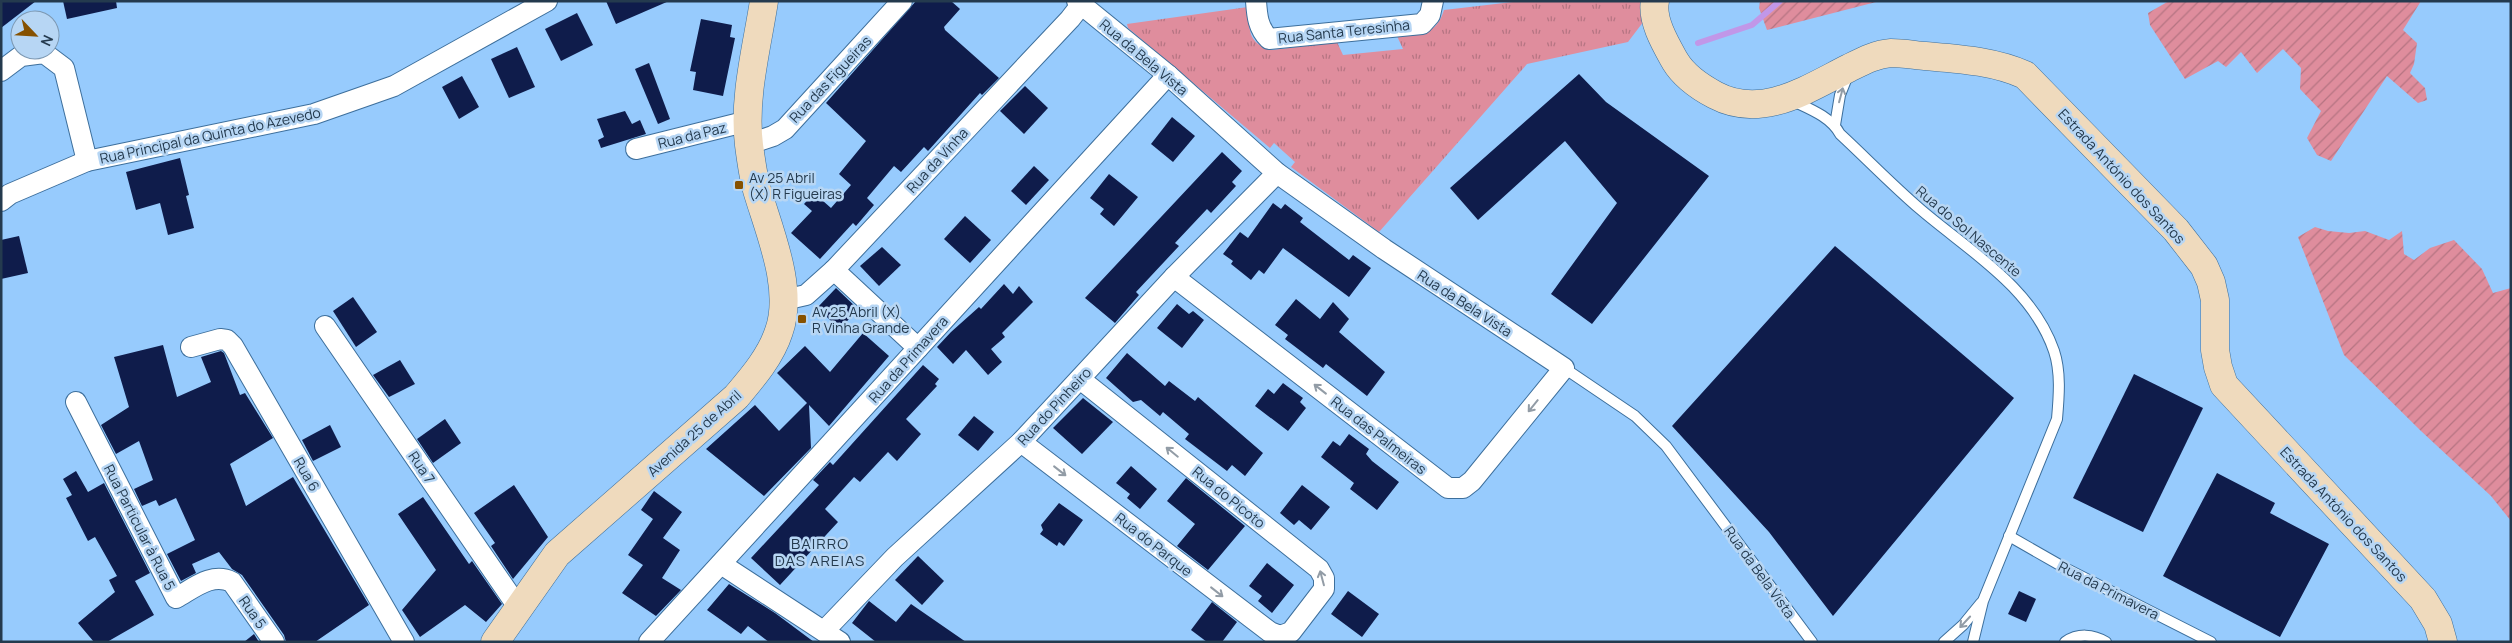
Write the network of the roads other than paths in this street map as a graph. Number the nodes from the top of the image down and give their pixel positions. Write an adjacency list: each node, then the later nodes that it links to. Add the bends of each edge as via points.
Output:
1 (548, 1): 15 (street, Rua Principal da Quinta do Azevedo, via 394,86 314,114)
2 (764, 1): 13 (street, Avenida 25 de Abril, via 751,87)
3 (902, 1): 13 (street, Rua das Figueiras, via 784,129 773,136)
4 (1256, 1): 5 (street, Rua Santa Teresinha, via 1262,32 1269,39 1422,24 1430,16)
5 (1433, 1)
6 (1655, 1): 11 (street, Estrada António dos Santos, via 1654,8 1665,43 1678,66 1700,88 1726,101 1755,106)
7 (1081, 3): 10 (street, Rua da Bela Vista); 18 (street, Rua da Vinha)
8 (1851, 67): 11 (street, Estrada António dos Santos); 12 (lane, one-way to 8, via 1840,95); 45 (street, Estrada António dos Santos, via 1872,57 1892,53 1965,59 2010,68 2038,87 2176,230 2204,266 2215,300 2215,350 2224,385 2423,599 2438,624)
9 (1, 71): 15 (street, Rua Principal da Quinta do Azevedo, via 21,56 44,53 64,68)
10 (1168, 75): 16 (street, Rua da Bela Vista); 23 (street, Rua da Primavera)
11 (1787, 98): 12 (lane, Rua do Sol Nascente)
12 (1835, 125): 28 (lane, Rua do Sol Nascente, via 1840,134 1919,208 2015,287 2040,318 2055,352 2060,387 2057,419)
13 (749, 132): 14 (street, Rua da Paz); 20 (street, Avenida 25 de Abril, via 757,189 779,266)
14 (636, 149)
15 (87, 161): 17 (street, Rua Principal da Quinta do Azevedo, via 10,194)
16 (1277, 173): 19 (street, Rua do Pinheiro); 24 (street, Rua da Bela Vista, via 1384,249)
17 (1, 201)
18 (834, 270): 20 (street, Rua da Vinha, via 806,295); 23 (street)
19 (1174, 277): 24 (street, Rua das Palmeiras, one-way to 19, via 1472,481 1463,488 1448,488); 25 (street, Rua do Pinheiro)
20 (784, 300): 32 (street, Avenida 25 de Abril, via 780,330 771,350 736,398 556,554)
21 (325, 326): 32 (street, Rua 7)
22 (191, 347): 36 (street, Rua 6, via 220,339 233,346)
23 (918, 348): 29 (street, Rua da Primavera)
24 (1564, 368): 39 (lane, Rua da Bela Vista, via 1634,416 1666,446)
25 (1080, 379): 27 (street, Rua do Pinheiro); 33 (street, Rua do Picoto, one-way to 25, via 1324,589 1324,578 1319,569)
26 (76, 402): 30 (street, Rua Particular à Rua 5, via 176,598 214,578 223,577)
27 (1022, 442): 33 (street, Rua do Parque, one-way to 33, via 1270,632 1280,636); 34 (street, Rua do Pinheiro, via 895,557)
28 (2009, 536): 31 (lane, Rua do Sol Nascente); 44 (lane, Rua da Primavera)
29 (722, 564): 34 (street); 38 (street, Rua da Primavera)
30 (232, 582): 35 (street, Rua 5)
31 (1983, 601): 40 (lane, one-way to 40); 41 (lane)
32 (518, 607): 37 (street, Avenida 25 de Abril)
33 (1291, 632)
34 (832, 636)
35 (274, 642)
36 (404, 642)
37 (495, 642)
38 (649, 642)
39 (1812, 642)
40 (1944, 642)
41 (1973, 642)
42 (2065, 642): 43 (lane, via 2072,637 2086,635)
43 (2106, 642)
44 (2211, 642)
45 (2443, 642)

